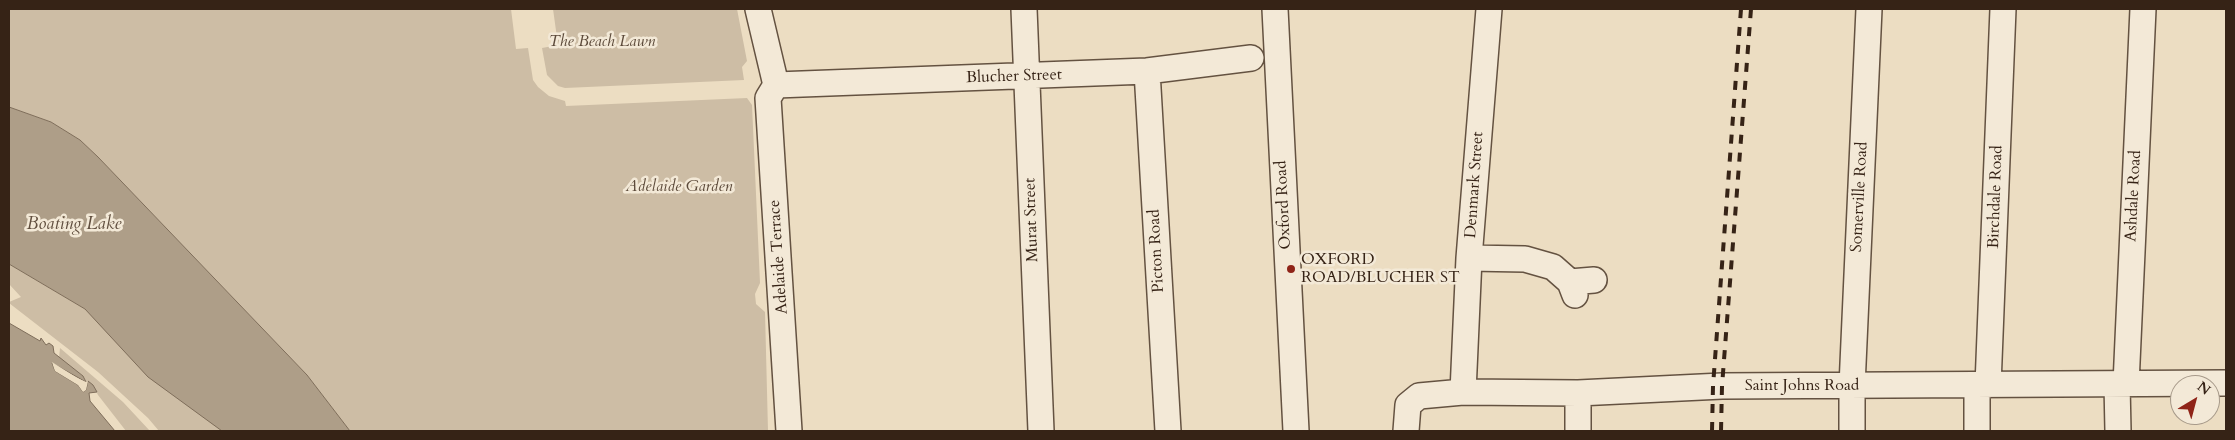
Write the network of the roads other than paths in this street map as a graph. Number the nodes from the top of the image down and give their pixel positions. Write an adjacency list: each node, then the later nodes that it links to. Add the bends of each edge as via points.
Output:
1 (758, 9): 11 (street)
2 (1024, 9): 10 (street, Murat Street)
3 (1275, 9): 23 (street, Oxford Road)
4 (1489, 9): 12 (street, Denmark Street)
5 (1869, 9): 17 (street, Somerville Road)
6 (2003, 9): 16 (street, Birchdale Road)
7 (2143, 9): 15 (street, Ashdale Road)
8 (1251, 58): 9 (street, Blucher Street)
9 (1147, 70): 10 (street, Blucher Street); 22 (street, Picton Road)
10 (1026, 77): 11 (street, Blucher Street); 21 (street, Murat Street)
11 (776, 85): 20 (street, Adelaide Terrace, via 768,98)
12 (1469, 258): 13 (street, via 1525,260 1553,267); 18 (street, Denmark Street)
13 (1580, 285)
14 (2226, 383): 15 (street, Saint Johns Road)
15 (2122, 384): 16 (street, Saint Johns Road); 28 (street, Ashdale Road)
16 (1983, 385): 17 (street, Saint Johns Road); 27 (street, Birchdale Road)
17 (1852, 386): 19 (street, Saint Johns Road, via 1689,387); 26 (street, Somerville Road)
18 (1463, 392): 19 (street, Saint Johns Road); 24 (street, Saint Johns Road, via 1419,396 1408,405)
19 (1578, 393): 25 (street)
20 (789, 431)
21 (1041, 431)
22 (1168, 431)
23 (1296, 431)
24 (1406, 431)
25 (1578, 431)
26 (1852, 431)
27 (1978, 431)
28 (2118, 431)

